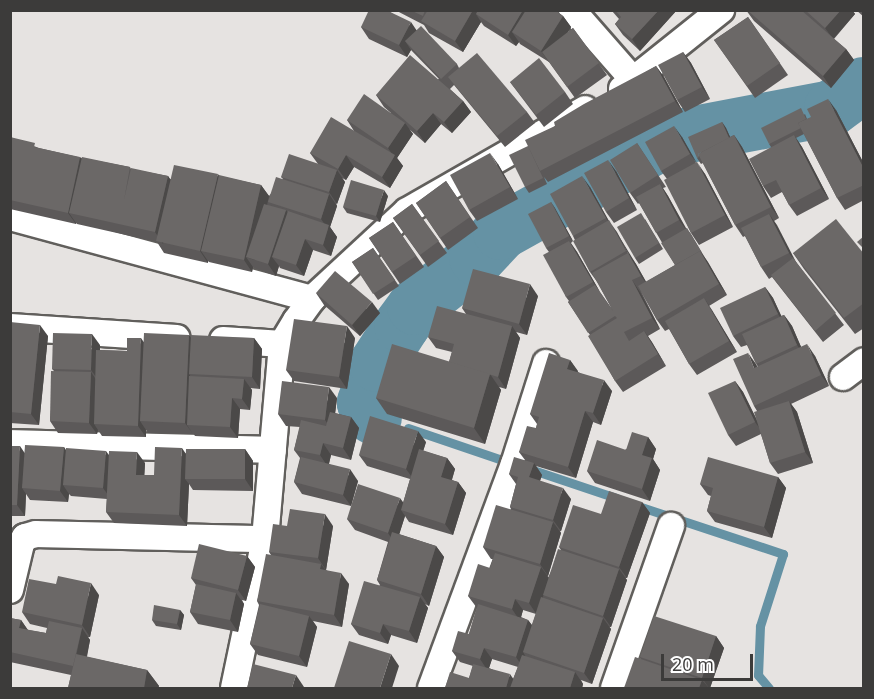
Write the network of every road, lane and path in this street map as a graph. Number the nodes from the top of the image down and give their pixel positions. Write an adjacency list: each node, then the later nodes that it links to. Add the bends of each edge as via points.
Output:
1 (572, 10): 3 (street)
2 (720, 10): 3 (street)
3 (635, 82): 6 (street, via 483,164 407,211)
4 (10, 217): 5 (street)
5 (287, 290): 6 (street); 7 (street)
6 (312, 299): 7 (street)
7 (296, 321): 9 (street)
8 (10, 327): 9 (street)
9 (282, 344): 14 (street)
10 (864, 361): 12 (street)
11 (546, 363): 19 (street, via 514,464)
12 (843, 377)
13 (10, 443): 14 (street)
14 (273, 450): 16 (street)
15 (671, 526): 20 (street)
16 (265, 539): 17 (street, via 36,534 25,537 21,544); 18 (street)
17 (10, 590)
18 (234, 688)
19 (431, 688)
20 (614, 688)

